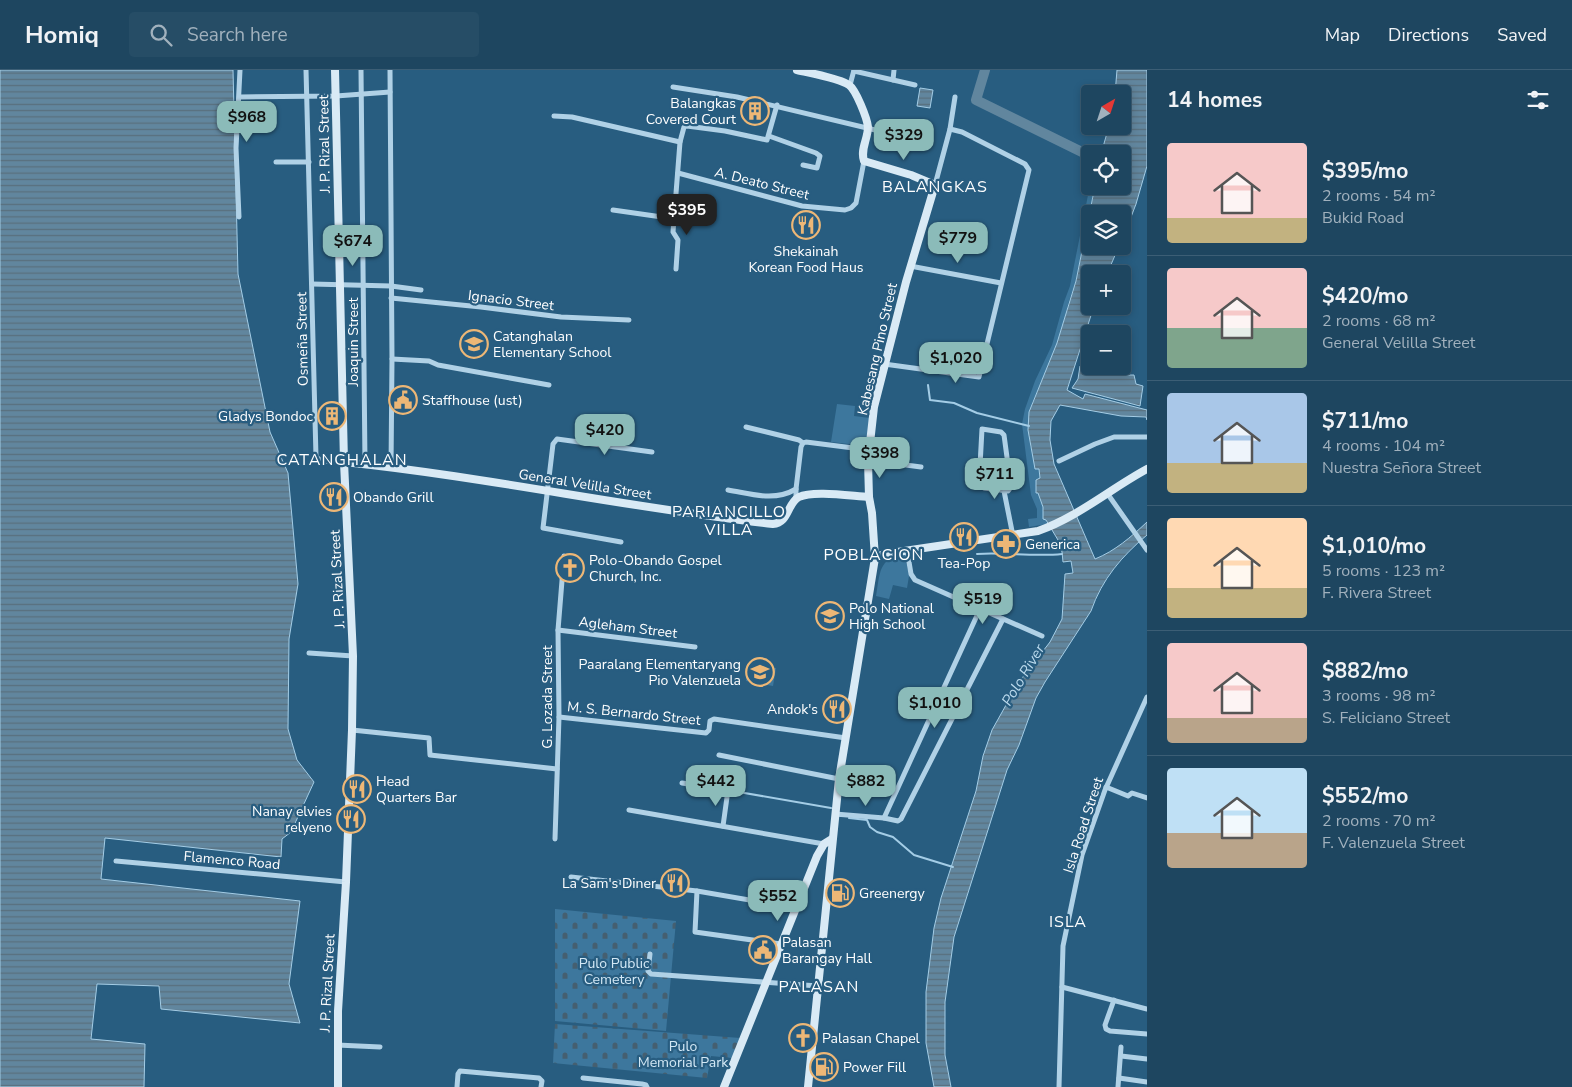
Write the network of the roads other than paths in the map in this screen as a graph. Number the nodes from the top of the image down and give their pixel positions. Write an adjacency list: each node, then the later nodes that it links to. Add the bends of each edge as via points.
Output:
1 (240, 70): 18 (street)
2 (306, 70): 15 (street, Osmeña Street)
3 (335, 70): 16 (main road, J. P. Rizal Street)
4 (360, 70): 14 (street, Joaquin Street)
5 (390, 70): 13 (street)
6 (797, 70): 10 (main road)
7 (854, 70): 9 (street); 10 (street)
8 (894, 70): 9 (street)
9 (892, 80): 11 (street)
10 (850, 85): 21 (main road)
11 (915, 85)
12 (673, 87): 19 (street)
13 (390, 92): 14 (street); 41 (street)
14 (360, 94): 16 (street); 40 (street, Joaquin Street)
15 (307, 96): 16 (street); 18 (street); 28 (street, Osmeña Street)
16 (336, 96): 39 (main road, J. P. Rizal Street)
17 (955, 97): 22 (street)
18 (240, 98): 33 (street, via 236,148)
19 (777, 105): 21 (street); 23 (street)
20 (554, 116): 25 (street, via 572,117)
21 (868, 127): 24 (street); 26 (main road, via 862,154)
22 (950, 129): 31 (street); 37 (street, via 1025,164 1029,170)
23 (769, 136): 25 (street, via 766,140 684,126); 29 (street, via 820,156 817,168)
24 (913, 139)
25 (680, 142): 30 (street)
26 (864, 161): 30 (street, A. Deato Street, via 856,203 845,210 802,206); 31 (main road)
27 (276, 162): 28 (street)
28 (309, 162): 38 (street, Osmeña Street)
29 (803, 165)
30 (678, 173): 34 (street)
31 (935, 185): 35 (main road, Kabesang Pino Street)
32 (613, 210): 34 (street)
33 (239, 217)
34 (676, 219): 36 (street)
35 (910, 266): 37 (street); 46 (main road, Kabesang Pino Street)
36 (676, 270)
37 (1001, 283): 46 (street, via 979,378)
38 (312, 284): 39 (street); 55 (street, Osmeña Street, via 316,457 320,461)
39 (339, 285): 40 (street); 55 (main road, J. P. Rizal Street)
40 (364, 285): 41 (street); 56 (street, Joaquin Street)
41 (391, 286): 42 (street); 43 (street)
42 (421, 290)
43 (391, 298): 44 (street, Ignacio Street, via 562,317); 45 (street)
44 (629, 320)
45 (392, 359): 47 (street, via 429,361); 58 (street)
46 (884, 364): 51 (main road, Kabesang Pino Street)
47 (549, 385)
48 (746, 427): 50 (street)
49 (1147, 437): 54 (street, via 1114,436)
50 (803, 443): 51 (street); 60 (street)
51 (869, 450): 53 (main road, Kabesang Pino Street)
52 (652, 452): 61 (street, via 557,439 552,444)
53 (868, 460): 57 (street); 65 (main road, Kabesang Pino Street)
54 (1059, 460)
55 (344, 462): 56 (main road, General Velilla Street); 79 (main road, J. P. Rizal Street)
56 (365, 464): 58 (main road, General Velilla Street)
57 (920, 467)
58 (391, 468): 61 (main road, General Velilla Street)
59 (1147, 469): 64 (main road)
60 (796, 489): 62 (street, via 773,497); 66 (street)
61 (548, 490): 66 (main road, General Velilla Street, via 708,517 773,524 785,517); 68 (street, via 543,528)
62 (728, 490)
63 (1004, 491): 63 (street, via 1011,487 1004,435 983,429 980,432 979,484 984,488); 67 (street)
64 (1106, 493): 67 (main road, via 1054,526); 70 (street)
65 (869, 497): 66 (main road, via 811,494); 72 (main road, Kabesang Pino Street)
66 (796, 499)
67 (1013, 536): 69 (main road)
68 (621, 542)
69 (907, 550): 72 (main road, via 880,554); 73 (street, via 915,580)
70 (1147, 550)
71 (564, 556): 75 (street, G. Lozada Street)
72 (875, 558): 83 (main road, Kabesang Pino Street)
73 (980, 609): 74 (street); 92 (street)
74 (1003, 619): 76 (street); 92 (street, via 900,820)
75 (558, 630): 77 (street, Agleham Street); 81 (street, G. Lozada Street)
76 (1042, 636)
77 (694, 647)
78 (309, 653): 79 (street)
79 (353, 656): 82 (main road, J. P. Rizal Street)
80 (1147, 697): 88 (street, Isla Road Street)
81 (559, 716): 83 (street, M. S. Bernardo Street, via 706,733 714,719); 85 (street, G. Lozada Street)
82 (352, 730): 85 (street, via 429,738 430,754); 99 (main road, J. P. Rizal Street)
83 (846, 738): 86 (main road, Kabesang Pino Street)
84 (719, 755): 86 (street)
85 (557, 769): 94 (street, G. Lozada Street)
86 (838, 779): 91 (main road, Kabesang Pino Street)
87 (682, 783): 93 (street, via 728,790)
88 (1106, 788): 89 (street, via 1128,796 1132,793); 106 (street, Isla Road Street, via 1078,873 1065,936)
89 (1147, 798)
90 (629, 810): 93 (street)
91 (834, 814): 92 (street); 95 (main road, Kabesang Pino Street)
92 (884, 818)
93 (723, 826): 96 (street)
94 (555, 839)
95 (832, 839): 96 (main road); 105 (main road, Kabesang Pino Street)
96 (824, 844): 101 (main road)
97 (116, 860): 99 (street, Flamenco Road)
98 (571, 877): 100 (street)
99 (346, 882): 110 (main road, J. P. Rizal Street)
100 (697, 891): 101 (street); 102 (street, via 695,932)
101 (796, 908): 102 (main road)
102 (781, 944): 104 (main road)
103 (650, 954): 104 (street, via 648,970 651,974)
104 (766, 983): 105 (street); 122 (main road)
105 (818, 986): 123 (main road, Kabesang Pino Street)
106 (1062, 987): 107 (street); 124 (street, Isla Road Street)
107 (1114, 1000): 108 (street); 109 (street, via 1106,1029)
108 (1147, 1009)
109 (1147, 1034)
110 (337, 1045): 111 (street); 118 (main road, J. P. Rizal Street)
111 (380, 1047)
112 (1121, 1048): 113 (street)
113 (1121, 1056): 114 (street); 116 (street)
114 (1147, 1058)
115 (583, 1078): 121 (street)
116 (1119, 1078): 117 (street); 125 (street)
117 (1147, 1082)
118 (338, 1087)
119 (457, 1087): 120 (street, via 460,1070 539,1078)
120 (541, 1087)
121 (647, 1087)
122 (724, 1087)
123 (808, 1087)
124 (1059, 1087)
125 (1118, 1087)

